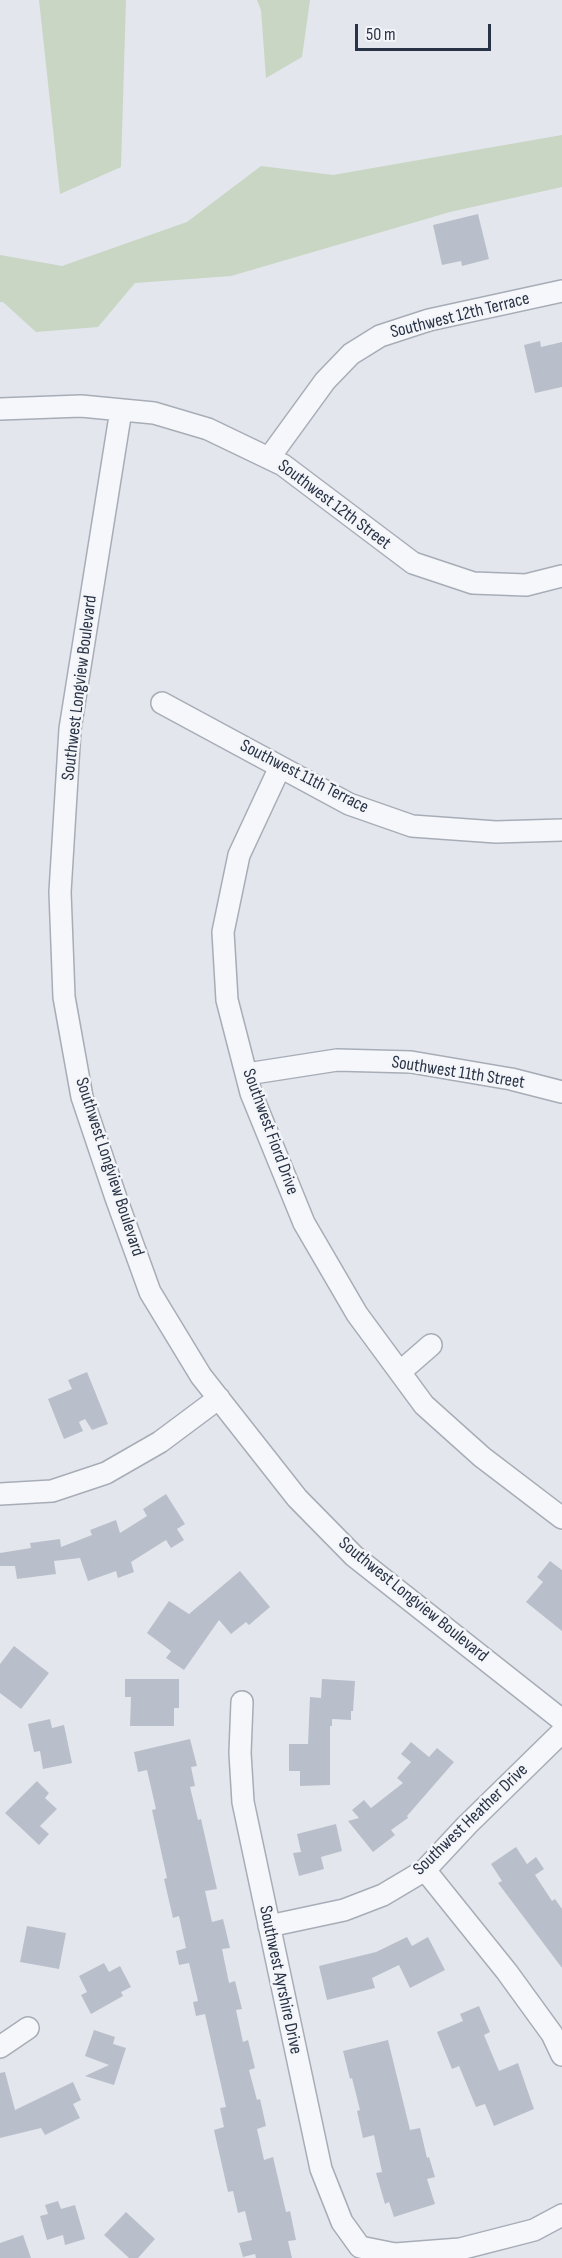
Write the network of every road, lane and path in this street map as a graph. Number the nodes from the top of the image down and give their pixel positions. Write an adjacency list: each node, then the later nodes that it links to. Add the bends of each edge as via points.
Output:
1 (562, 291): 4 (street, Southwest 12th Terrace, via 429,320 380,336 351,354 326,381)
2 (0, 409): 3 (street, Southwest 12th Street, via 81,406)
3 (121, 410): 4 (street, Southwest 12th Street, via 154,413 208,429); 13 (street, Southwest Longview Boulevard, via 70,729 60,892 64,997 82,1097 150,1292 201,1376)
4 (269, 458): 5 (street, Southwest 12th Street, via 284,465 412,563 473,583 526,585)
5 (562, 576)
6 (162, 702): 7 (street, Southwest 11th Terrace)
7 (280, 766): 8 (street, Southwest 11th Terrace, via 349,804 412,826 496,832); 9 (street, Southwest Fiord Drive, via 239,855 223,932 227,1000)
8 (562, 830)
9 (247, 1074): 10 (street, Southwest 11th Street, via 337,1060 411,1062); 12 (street, Southwest Fiord Drive, via 304,1223 357,1314)
10 (562, 1092)
11 (431, 1345): 12 (street)
12 (400, 1372): 15 (street, Southwest Fiord Drive, via 424,1405 482,1457)
13 (219, 1398): 14 (street, via 160,1442 106,1473 52,1491); 17 (street, Southwest Longview Boulevard, via 297,1498 354,1556)
14 (0, 1494)
15 (562, 1518)
16 (242, 1702): 20 (street, Southwest Ayrshire Drive, via 243,1802)
17 (562, 1720)
18 (562, 1732): 19 (street, Southwest Heather Drive)
19 (425, 1870): 20 (street, Southwest Heather Drive, via 383,1895 344,1910); 23 (street, via 507,1972 552,2034)
20 (269, 1926): 24 (street, Southwest Ayrshire Drive, via 321,2169 342,2222 360,2247 395,2254 460,2249 534,2229)
21 (28, 2028): 22 (street)
22 (0, 2047)
23 (562, 2055)
24 (562, 2216)

